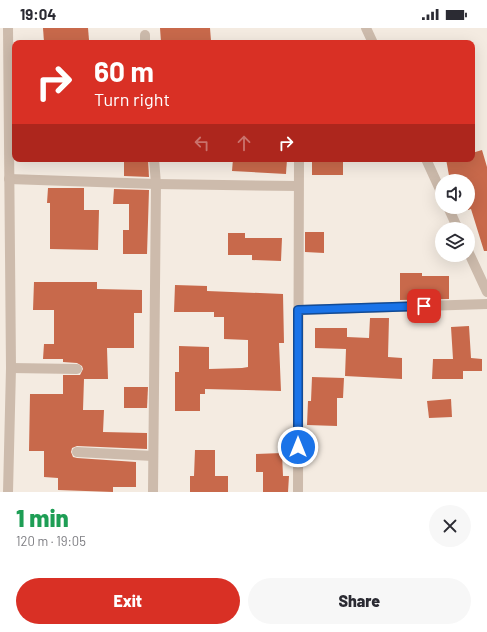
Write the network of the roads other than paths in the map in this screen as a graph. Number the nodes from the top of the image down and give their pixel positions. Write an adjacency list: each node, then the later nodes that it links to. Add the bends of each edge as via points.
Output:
1 (8, 28): 7 (street)
2 (366, 28): 3 (street)
3 (372, 40)
4 (154, 162): 9 (street)
5 (299, 162): 10 (street)
6 (427, 162): 8 (street)
7 (9, 179): 9 (street); 15 (street)
8 (435, 179)
9 (156, 184): 10 (street); 18 (street)
10 (298, 186): 14 (street)
11 (473, 262): 12 (street)
12 (487, 292)
13 (487, 304): 14 (street)
14 (298, 310): 21 (street)
15 (11, 368): 16 (street); 19 (street)
16 (77, 369)
17 (77, 452): 18 (street)
18 (153, 456): 20 (street)
19 (8, 492)
20 (153, 492)
21 (298, 492)

